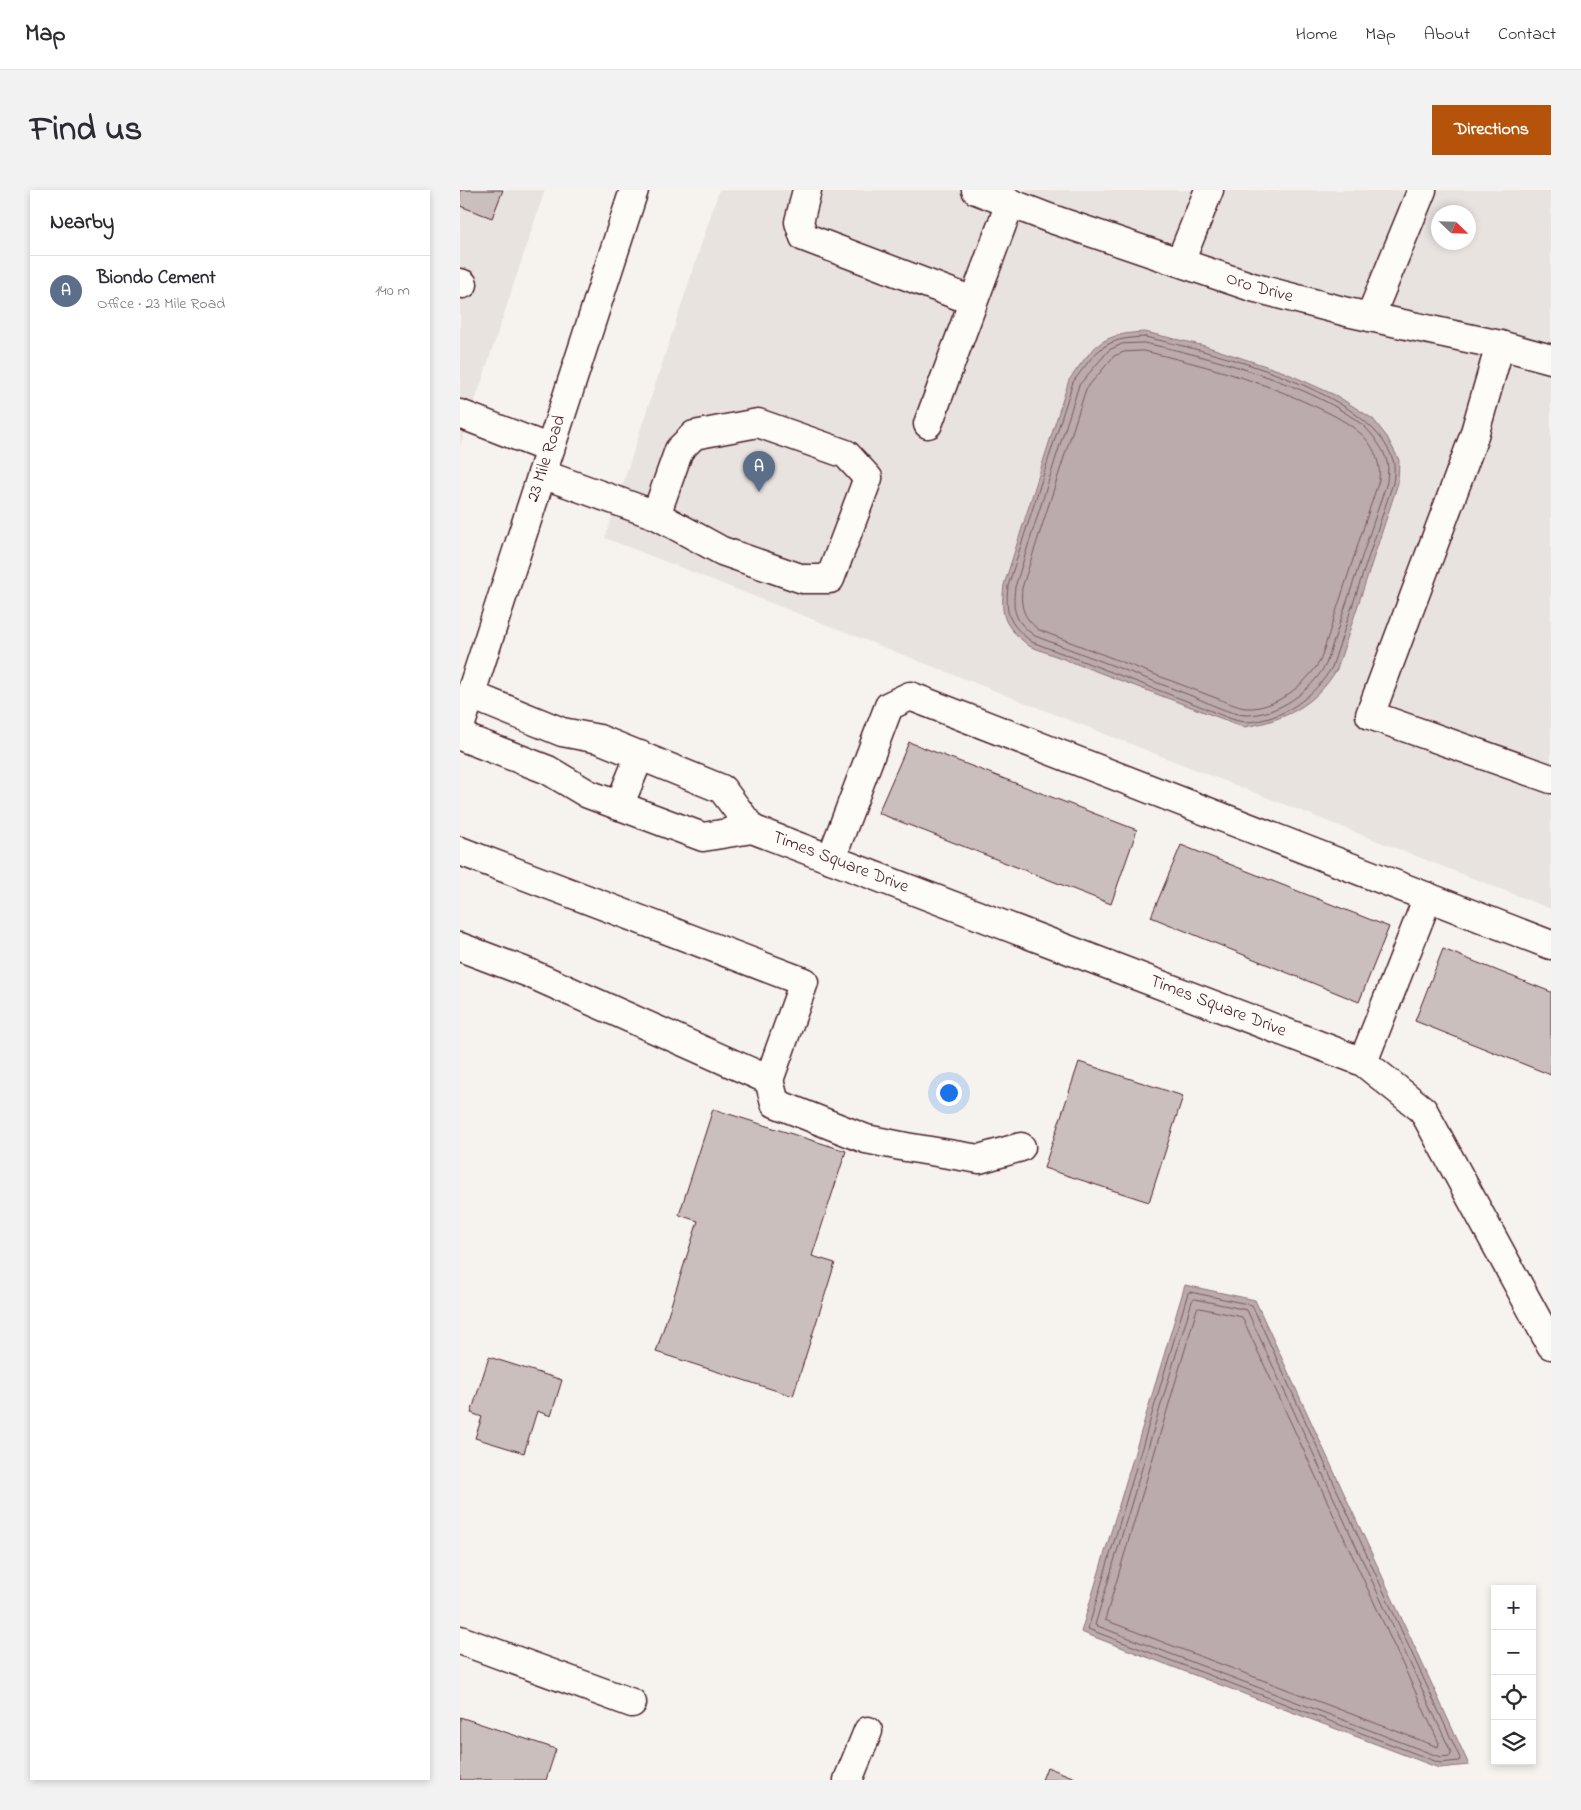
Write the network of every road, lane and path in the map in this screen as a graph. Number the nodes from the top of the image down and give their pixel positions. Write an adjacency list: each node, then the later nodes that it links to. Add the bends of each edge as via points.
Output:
1 (634, 190): 14 (street, 23 Mile Road)
2 (807, 190): 8 (street, via 799,222 804,237)
3 (976, 190): 6 (street, Oro Drive)
4 (1209, 190): 7 (street)
5 (1422, 190): 9 (street)
6 (1010, 203): 7 (street, Oro Drive); 8 (street)
7 (1180, 262): 9 (street, Oro Drive, via 1252,286)
8 (973, 301): 13 (street)
9 (1370, 317): 10 (street, Oro Drive)
10 (1500, 345): 11 (street, Oro Drive); 20 (street, via 1472,439 1370,715)
11 (1551, 360)
12 (460, 414): 14 (street)
13 (928, 424)
14 (546, 462): 15 (street); 16 (street, 23 Mile Road)
15 (656, 515): 15 (street, via 722,551 803,579 830,579 868,478 846,454 758,424 694,435 679,450)
16 (471, 694): 17 (street, 23 Mile Road); 19 (street, Times Square Drive, via 562,732 599,739)
17 (460, 727)
18 (460, 736): 21 (street, Times Square Drive, via 548,770 588,794)
19 (640, 755): 21 (street); 22 (street, Times Square Drive, via 722,789)
20 (1551, 779)
21 (619, 806): 22 (street, Times Square Drive, via 704,837)
22 (752, 829): 24 (street, Times Square Drive)
23 (460, 851): 29 (street, via 804,982)
24 (831, 859): 25 (street, via 889,706 910,696); 28 (street, Times Square Drive)
25 (1428, 897): 26 (street); 28 (street)
26 (1551, 945)
27 (460, 947): 29 (street, via 529,973)
28 (1363, 1062): 31 (street, Times Square Drive, via 1423,1110)
29 (768, 1080): 30 (street, via 775,1103 866,1139 979,1159)
30 (1021, 1147)
31 (1551, 1345)
32 (460, 1640): 33 (street)
33 (632, 1703)
34 (868, 1731): 35 (street)
35 (848, 1780)

